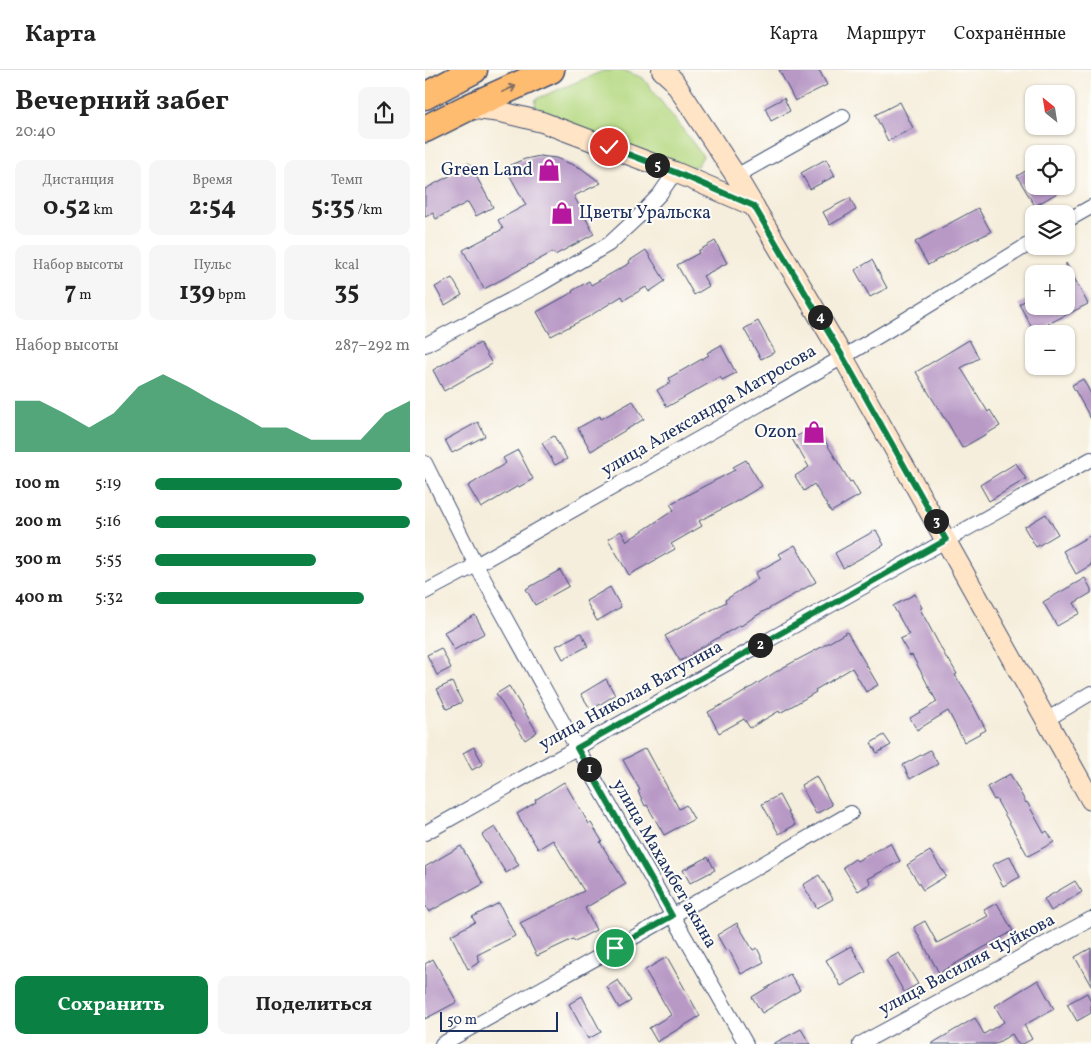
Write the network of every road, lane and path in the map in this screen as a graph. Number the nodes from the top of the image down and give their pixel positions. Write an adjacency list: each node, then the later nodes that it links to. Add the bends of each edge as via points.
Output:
1 (474, 70): 4 (highway)
2 (551, 70): 5 (highway, one-way to 2)
3 (662, 70): 9 (street, via 673,80)
4 (425, 96)
5 (467, 108): 7 (highway); 8 (street, via 542,122)
6 (843, 116): 9 (street)
7 (425, 130)
8 (675, 172): 10 (street); 14 (street, via 660,194 609,244)
9 (736, 176): 10 (street)
10 (754, 206): 15 (street)
11 (1091, 207): 12 (street)
12 (1075, 216)
13 (1025, 247): 15 (street, улица Александра Матросова)
14 (425, 345)
15 (843, 357): 18 (street); 19 (street, улица Александра Матросова)
16 (1091, 459): 18 (street, улица Николая Ватутина)
17 (425, 463): 19 (street, улица Махамбет акына)
18 (946, 540): 22 (street); 23 (street, улица Николая Ватутина)
19 (476, 565): 20 (street, улица Александра Матросова); 23 (street, улица Махамбет акына)
20 (425, 592)
21 (1091, 693): 22 (street)
22 (1046, 720): 24 (street)
23 (577, 748): 26 (street, улица Николая Ватутина); 27 (street, улица Махамбет акына)
24 (1091, 800)
25 (851, 813): 27 (street)
26 (425, 833)
27 (672, 916): 29 (street); 30 (street, улица Махамбет акына)
28 (1091, 919): 31 (street, улица Василия Чуйкова)
29 (442, 1044)
30 (746, 1044)
31 (860, 1044)

